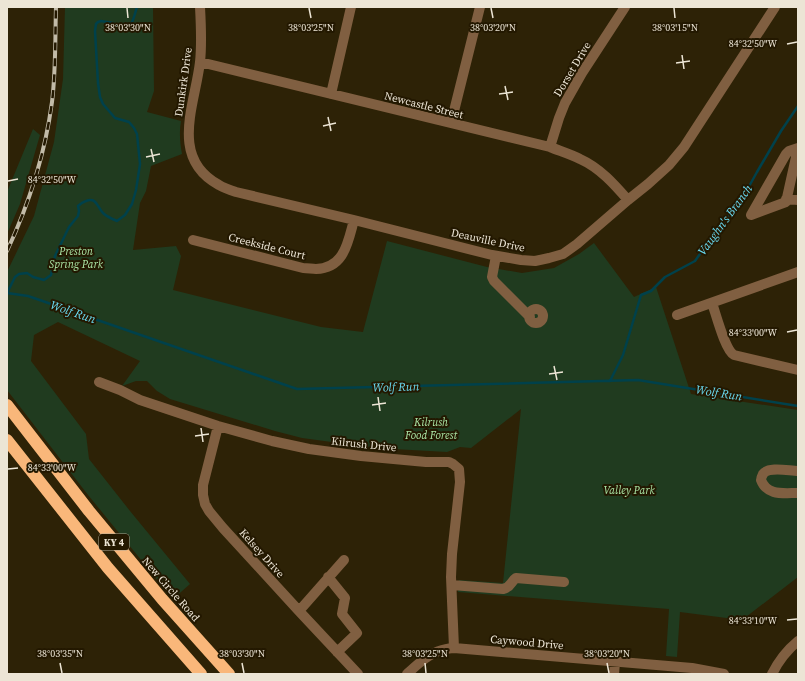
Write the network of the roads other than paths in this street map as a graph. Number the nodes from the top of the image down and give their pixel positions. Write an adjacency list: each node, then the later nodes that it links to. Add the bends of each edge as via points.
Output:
1 (200, 7): 6 (street, Dunkirk Drive)
2 (351, 7): 7 (street)
3 (480, 7): 8 (street)
4 (625, 7): 10 (street, Dorset Drive, via 565,103)
5 (775, 7): 12 (street, Deauville Drive, via 684,147 669,165)
6 (200, 62): 7 (street, Newcastle Street); 9 (street, Dunkirk Drive)
7 (331, 94): 8 (street, Newcastle Street)
8 (451, 123): 10 (street, Newcastle Street)
9 (188, 135): 14 (street, Deauville Drive, via 195,163 210,180 220,186)
10 (550, 147): 12 (street, Newcastle Street, via 593,166)
11 (786, 199): 11 (street, via 796,155 798,148 786,154 751,215 786,202); 13 (street)
12 (628, 200): 16 (street, Deauville Drive, via 563,254 534,260)
13 (798, 200)
14 (354, 220): 15 (street, Creekside Court, via 341,258 331,265 317,269); 16 (street, Deauville Drive)
15 (193, 240)
16 (496, 256): 20 (street, via 492,277 494,281)
17 (797, 275): 18 (street)
18 (712, 303): 19 (street); 21 (street, via 727,347 732,354)
19 (677, 315)
20 (530, 316)
21 (798, 370)
22 (99, 382): 24 (street, Kilrush Drive, via 140,400)
23 (7, 404): 38 (highway, New Circle Road / KY 4, via 93,517 157,594)
24 (218, 426): 31 (street, Kilrush Drive, via 309,449 453,464 459,469 460,482 452,554); 32 (street, Kelsey Drive, via 203,485 205,504)
25 (7, 440): 37 (highway, KY 4, via 108,568)
26 (798, 471): 27 (street, via 768,470 761,480 767,490)
27 (798, 493)
28 (344, 560): 29 (street)
29 (328, 577): 32 (street); 35 (street, via 345,598 342,614 358,633)
30 (564, 582): 31 (street, via 516,578 508,588 503,589)
31 (452, 585): 34 (street, Kilrush Drive)
32 (299, 611): 35 (street, Kelsey Drive)
33 (798, 641): 43 (street, via 776,665)
34 (454, 648): 36 (street, Caywood Drive); 40 (street, Caywood Drive, via 431,655)
35 (338, 652): 39 (street, Kelsey Drive)
36 (615, 662): 41 (street); 42 (street, Caywood Drive, via 692,668)
37 (201, 674)
38 (229, 674)
39 (358, 674)
40 (407, 674)
41 (614, 674)
42 (724, 674)
43 (772, 674)

